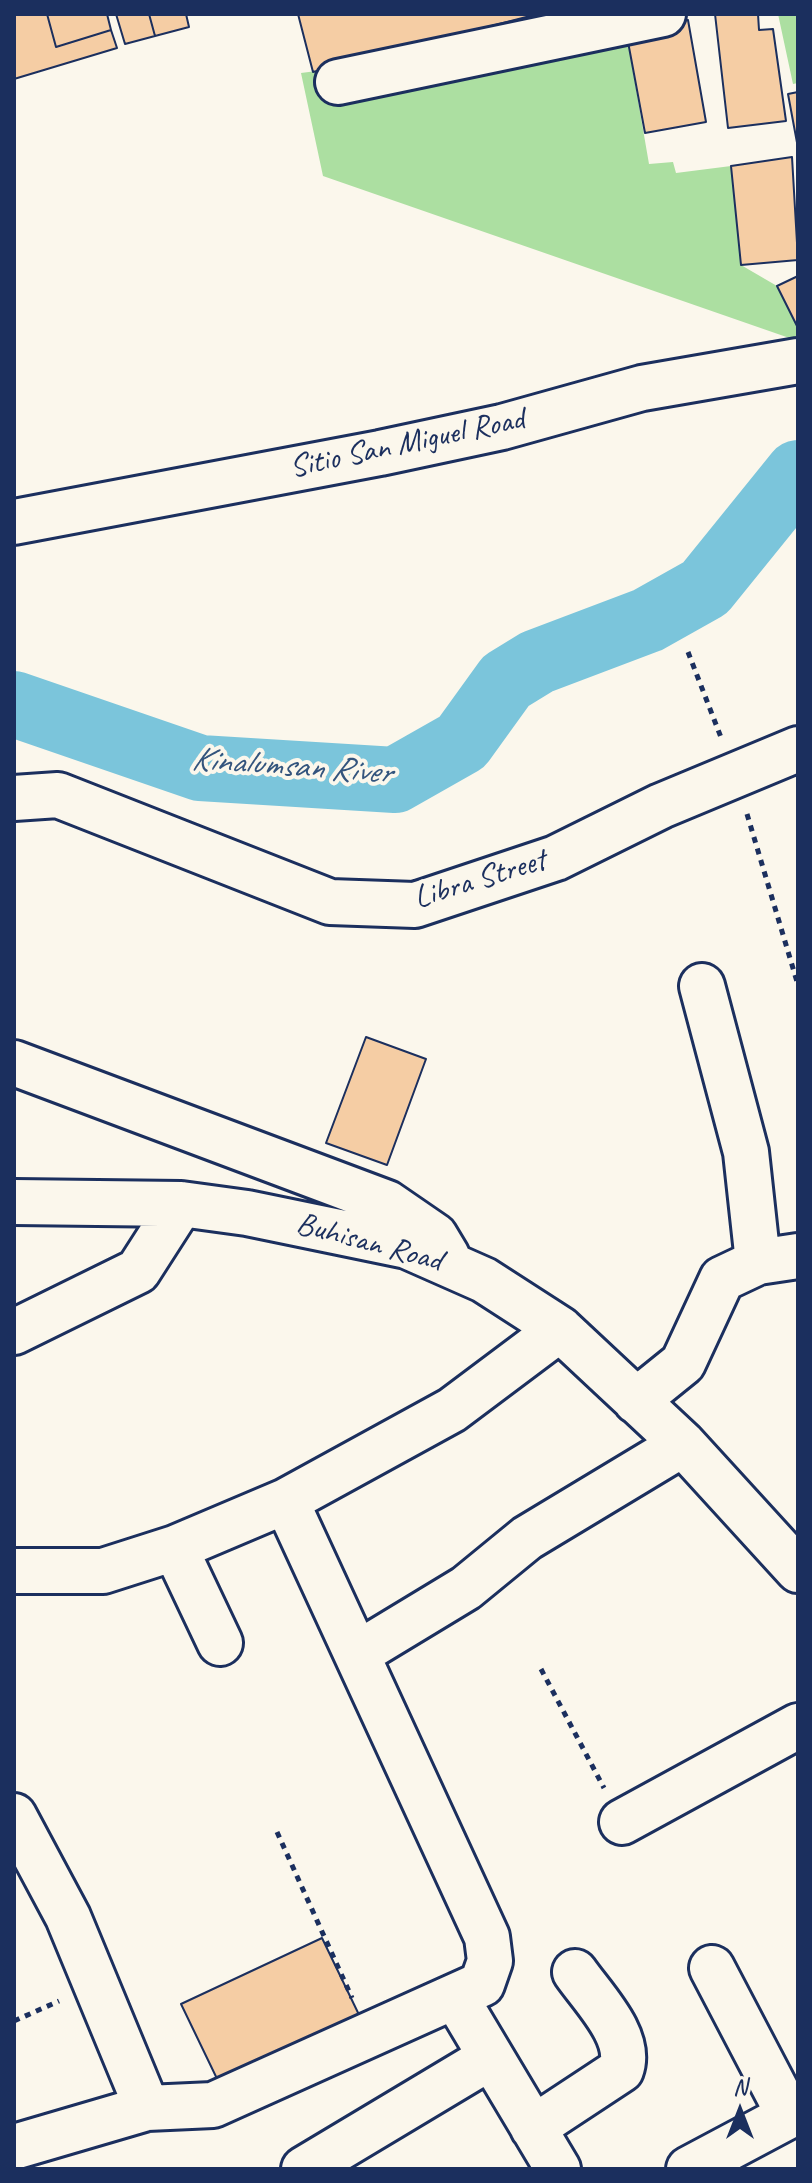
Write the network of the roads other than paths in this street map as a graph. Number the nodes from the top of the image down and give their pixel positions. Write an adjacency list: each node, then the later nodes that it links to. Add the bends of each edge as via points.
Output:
1 (663, 14): 2 (street)
2 (338, 82)
3 (798, 361): 4 (street, Sitio San Miguel Road, via 642,388 502,427 380,453)
4 (14, 522)
5 (798, 749): 6 (street, Libra Street, via 556,858 415,905 330,902 58,795)
6 (14, 798)
7 (702, 986): 11 (street)
8 (14, 1063): 12 (street, via 387,1203 435,1236)
9 (14, 1202): 10 (street, Buhisan Road)
10 (181, 1204): 12 (street, Buhisan Road, via 354,1233 407,1246); 14 (street, via 138,1271)
11 (778, 1259): 15 (street, via 722,1279 683,1363)
12 (452, 1265): 13 (street, Buhisan Road)
13 (560, 1329): 15 (street, Buhisan Road); 17 (street, via 452,1410)
14 (14, 1332)
15 (636, 1401): 16 (street, Buhisan Road)
16 (683, 1444): 19 (street, Buhisan Road); 22 (street, via 527,1538 466,1588)
17 (286, 1501): 18 (street); 22 (street)
18 (175, 1548): 20 (street, via 103,1571); 21 (street)
19 (798, 1570)
20 (14, 1571)
21 (220, 1643)
22 (357, 1654): 28 (street, via 487,1937 490,1961 482,1984)
23 (798, 1726): 25 (street)
24 (14, 1816): 30 (street, via 68,1917)
25 (622, 1822)
26 (712, 1968): 31 (street)
27 (575, 1972): 32 (street, via 622,2043 625,2059 621,2070)
28 (456, 1998): 29 (street); 30 (street, via 213,2105)
29 (491, 2057): 32 (street); 34 (street)
30 (147, 2108): 33 (street)
31 (793, 2113): 36 (street)
32 (533, 2128): 35 (street)
33 (14, 2147)
34 (304, 2169)
35 (558, 2169)
36 (689, 2169)

